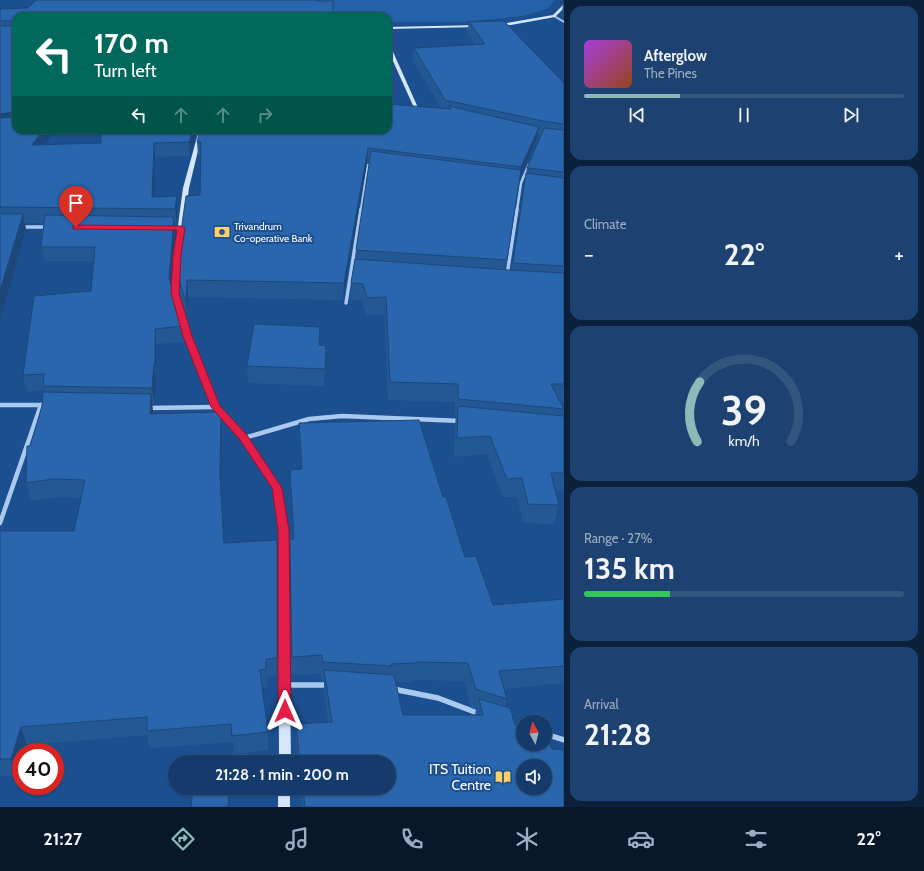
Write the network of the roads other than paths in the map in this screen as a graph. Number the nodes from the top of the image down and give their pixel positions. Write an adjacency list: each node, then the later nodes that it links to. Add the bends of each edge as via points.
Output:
1 (564, 6): 2 (street)
2 (554, 16): 3 (street); 4 (street)
3 (564, 22)
4 (495, 25)
5 (487, 26): 6 (street)
6 (392, 28)
7 (392, 54): 9 (street)
8 (410, 109): 9 (street)
9 (417, 110): 10 (street)
10 (424, 111)
11 (200, 134): 26 (street, via 177,228 175,293 187,336)
12 (532, 158): 15 (street)
13 (375, 166): 19 (street, via 368,165)
14 (513, 183): 15 (street)
15 (521, 184): 16 (street); 21 (street)
16 (528, 185)
17 (16, 227): 18 (street)
18 (55, 227)
19 (351, 272): 20 (street); 22 (street)
20 (359, 273)
21 (507, 276)
22 (346, 303)
23 (0, 405): 24 (street)
24 (41, 405): 25 (street); 30 (street)
25 (49, 406)
26 (216, 407): 27 (street); 29 (street)
27 (140, 408)
28 (469, 422): 29 (street, via 342,416 309,419)
29 (244, 438): 32 (street, via 277,488 284,530)
30 (0, 523)
31 (332, 684): 32 (street)
32 (285, 685): 37 (street)
33 (389, 688): 34 (street, via 438,698)
34 (489, 717)
35 (552, 736): 36 (street)
36 (564, 740)
37 (284, 755)
38 (284, 795): 39 (street)
39 (284, 807)

